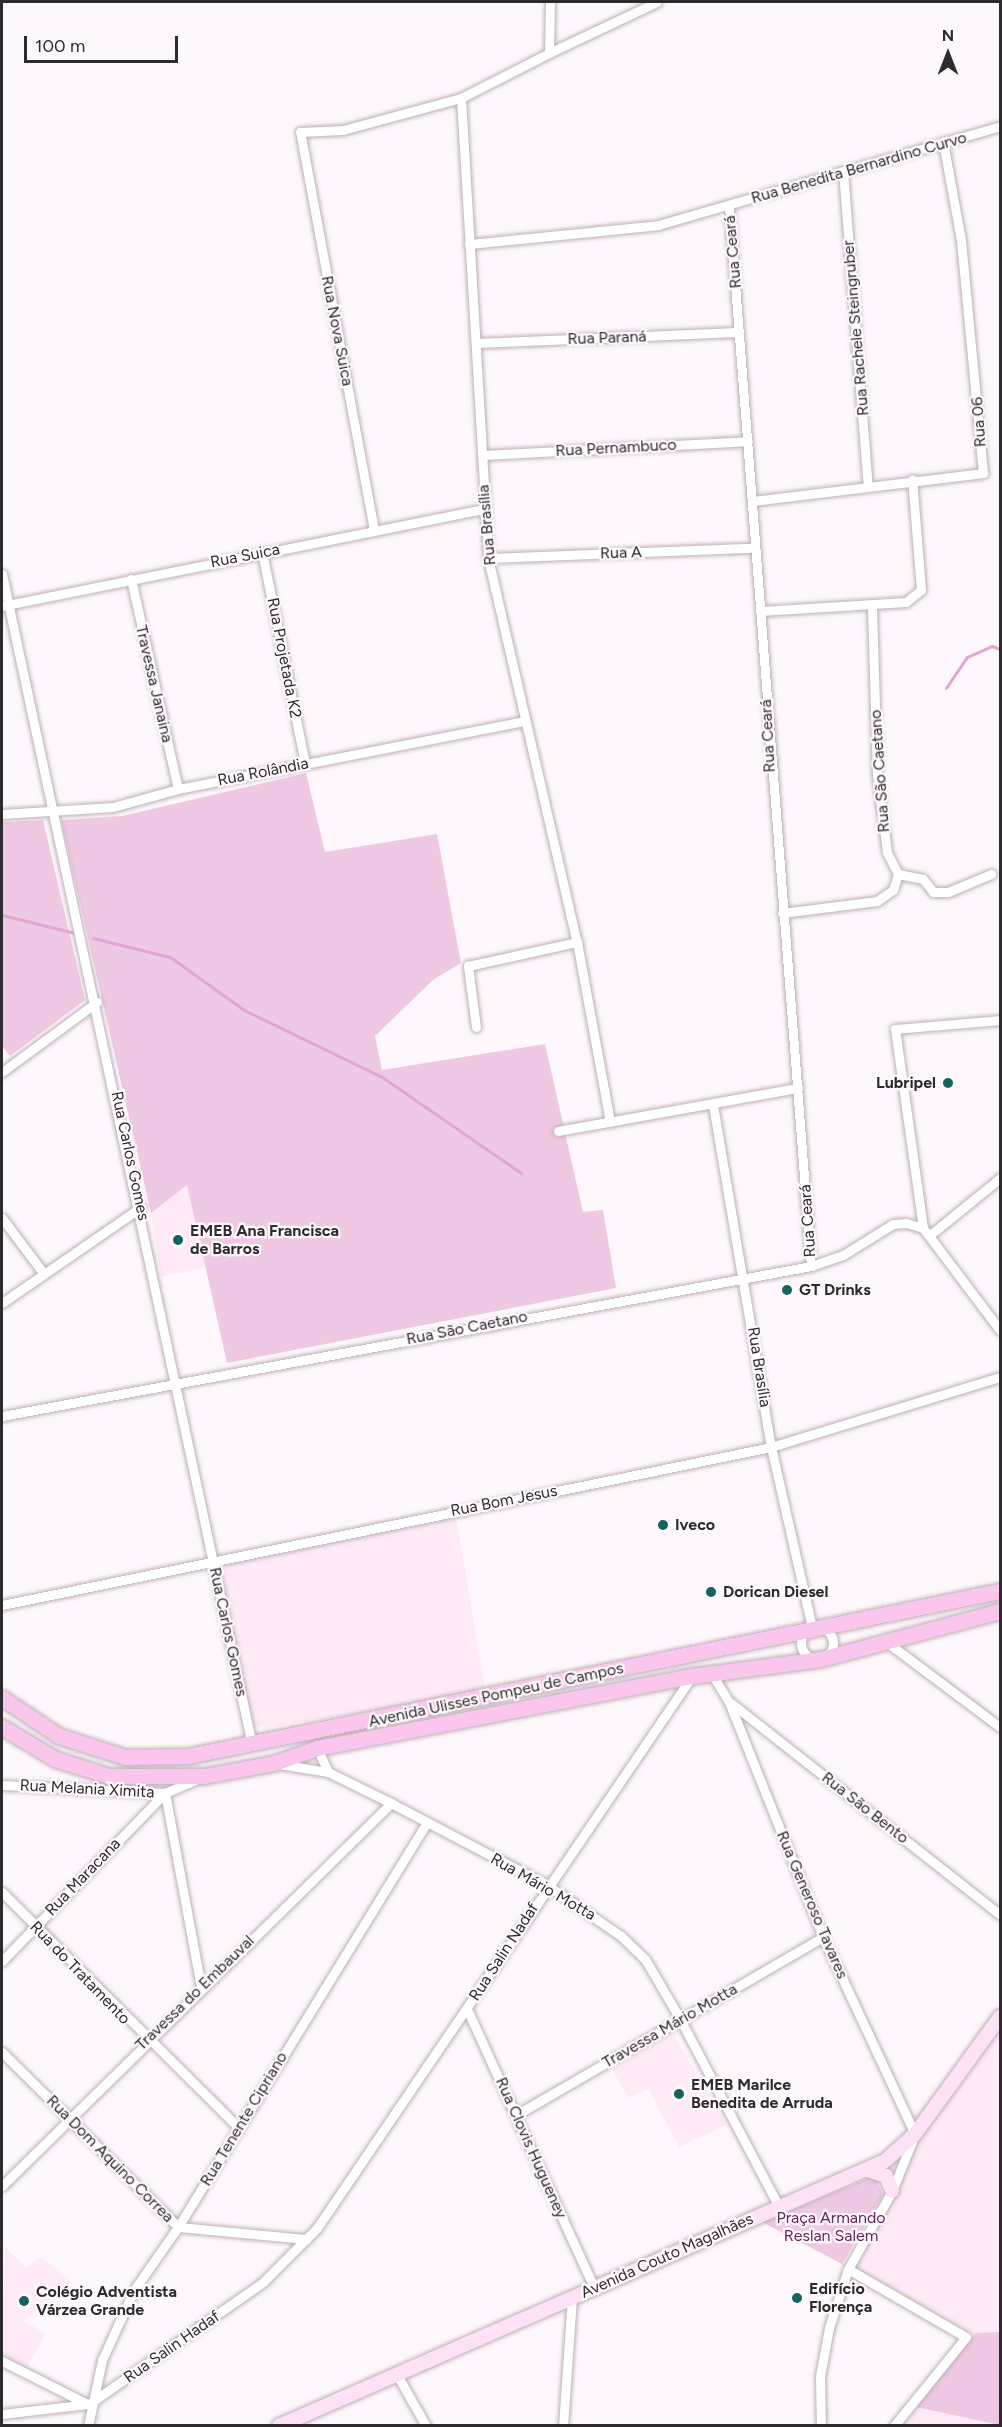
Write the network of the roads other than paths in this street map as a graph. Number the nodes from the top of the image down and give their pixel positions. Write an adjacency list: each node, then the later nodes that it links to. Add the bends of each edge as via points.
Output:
1 (550, 2): 3 (street)
2 (657, 2): 3 (street)
3 (549, 53): 4 (street)
4 (461, 98): 9 (street, Rua Brasília); 18 (street, Rua Nova Suica, via 343,130 300,132)
5 (1000, 126): 6 (street, Rua Benedita Bernardino Curvo)
6 (943, 142): 7 (street, Rua Benedita Bernardino Curvo); 14 (street, Rua 06, via 962,251 983,473)
7 (843, 171): 8 (street, Rua Benedita Bernardino Curvo); 15 (street, Rua Rachele Steingruber)
8 (729, 206): 9 (street, Rua Benedita Bernardino Curvo, via 658,225); 10 (street, Rua Ceará)
9 (469, 244): 11 (street, Rua Brasília)
10 (739, 332): 11 (street, Rua Paraná); 12 (street, Rua Ceará)
11 (476, 343): 13 (street, Rua Brasília)
12 (748, 441): 13 (street, Rua Pernambuco); 16 (street, Rua Ceará)
13 (483, 455): 17 (street, Rua Brasília)
14 (912, 479): 15 (street, Rua 06); 24 (street, via 921,590 906,602)
15 (868, 486): 16 (street, Rua 06)
16 (753, 501): 19 (street, Rua Ceará)
17 (483, 509): 18 (street, Rua Suica); 21 (street, Rua Brasília)
18 (374, 530): 20 (street, Rua Suica)
19 (754, 548): 21 (street, Rua A); 26 (street, Rua Ceará)
20 (262, 552): 23 (street, Rua Suica); 28 (street, Rua Projetada K2)
21 (488, 558): 27 (street, Rua Brasília)
22 (2, 574): 25 (street, Rua Carlos Gomes)
23 (131, 579): 25 (street, Rua Suica); 29 (street, Travessa Janaina)
24 (872, 604): 26 (street); 32 (street, Rua São Caetano, via 877,775 887,852)
25 (5, 606): 30 (street, Rua Carlos Gomes)
26 (761, 611): 34 (street, Rua Ceará)
27 (524, 721): 28 (street, Rua Rolândia); 35 (street, Rua Brasília)
28 (305, 764): 29 (street, Rua Rolândia)
29 (178, 789): 30 (street, Rua Rolândia, via 113,807)
30 (52, 812): 31 (street, Rua Rolândia); 36 (street, Rua Carlos Gomes)
31 (2, 814)
32 (898, 874): 33 (street, via 923,879 933,892 948,892); 34 (street, via 893,890 877,901)
33 (991, 874)
34 (782, 913): 40 (street, Rua Ceará)
35 (577, 942): 38 (street, via 468,966); 42 (street, Rua Brasília)
36 (97, 1002): 39 (street); 45 (street, Rua Carlos Gomes)
37 (1000, 1020): 47 (street, via 895,1029)
38 (476, 1027)
39 (2, 1072)
40 (798, 1088): 41 (street); 48 (street, Rua Ceará)
41 (713, 1106): 42 (street); 50 (street, Rua Brasília)
42 (610, 1122): 43 (street)
43 (558, 1131)
44 (1000, 1178): 47 (street)
45 (141, 1207): 49 (street); 54 (street, Rua Carlos Gomes)
46 (2, 1218): 49 (street)
47 (926, 1232): 48 (street, Rua São Caetano, via 893,1224 843,1255); 52 (street)
48 (812, 1266): 50 (street, Rua São Caetano)
49 (44, 1274): 51 (street)
50 (746, 1275): 54 (street, Rua São Caetano); 56 (street, Rua Brasília)
51 (2, 1303)
52 (1000, 1330)
53 (1000, 1377): 56 (street, Rua Bom Jesus)
54 (174, 1383): 55 (street, Rua São Caetano); 57 (street, Rua Carlos Gomes)
55 (2, 1416)
56 (771, 1447): 57 (street, Rua Bom Jesus); 61 (street, Rua Brasília)
57 (212, 1559): 59 (street, Rua Bom Jesus); 70 (street, Rua Carlos Gomes)
58 (1000, 1591): 61 (main road, Avenida Ulisses Pompeu de Campos, via 920,1611)
59 (2, 1605)
60 (1000, 1611): 62 (main road, Avenida Ulisses Pompeu de Campos)
61 (812, 1627): 63 (street, via 801,1647 809,1657); 63 (street, via 828,1630 833,1637 831,1652); 70 (main road, Avenida Ulisses Pompeu de Campos, via 352,1726)
62 (882, 1639): 63 (main road, Avenida Ulisses Pompeu de Campos); 69 (street)
63 (821, 1659): 64 (main road, Avenida Ulisses Pompeu de Campos)
64 (712, 1674): 65 (main road, Avenida Ulisses Pompeu de Campos); 67 (street, Rua Generoso Tavares)
65 (692, 1676): 71 (main road, Avenida Ulisses Pompeu de Campos); 79 (street, Rua Salin Nadaf)
66 (2, 1698): 70 (main road, Avenida Ulisses Pompeu de Campos, via 59,1736 125,1757 188,1756)
67 (729, 1702): 81 (street, Rua São Bento); 83 (street, Rua Generoso Tavares)
68 (2, 1727): 74 (main road, Avenida Ulisses Pompeu de Campos, via 55,1759 109,1776)
69 (1000, 1727)
70 (251, 1740): 72 (main road, via 259,1761)
71 (317, 1748): 72 (main road, Avenida Ulisses Pompeu de Campos); 73 (street)
72 (274, 1763): 73 (street, Rua Mário Motta); 74 (main road, Avenida Ulisses Pompeu de Campos)
73 (328, 1772): 77 (street, Rua Mário Motta)
74 (204, 1776): 76 (street, Rua Melania Ximita)
75 (2, 1785): 76 (street, Rua Melania Ximita)
76 (165, 1793): 82 (street, Rua Maracana); 85 (street)
77 (391, 1803): 78 (street, Rua Mário Motta); 85 (street, Travessa do Embauval)
78 (426, 1824): 79 (street, Rua Mário Motta); 93 (street, Rua Tenente Cipriano)
79 (547, 1885): 86 (street, Rua Salin Nadaf); 88 (street, Rua Mário Motta, via 596,1916 645,1959)
80 (2, 1892): 82 (street, Rua do Tratamento)
81 (1000, 1915)
82 (35, 1926): 84 (street, Rua Maracana); 89 (street, Rua do Tratamento)
83 (824, 1937): 88 (street, Travessa Mário Motta); 94 (street, Rua Generoso Tavares)
84 (2, 1961)
85 (201, 1986): 89 (street, Travessa do Embauval)
86 (467, 2008): 91 (street, Rua Clovis Hugueney); 100 (street, Rua Salin Nadaf)
87 (1000, 2017): 94 (main road, Avenida Couto Magalhães)
88 (680, 2019): 91 (street, Travessa Mário Motta); 98 (street, Rua Mário Motta)
89 (147, 2041): 92 (street, Travessa do Embauval); 93 (street, Rua do Tratamento)
90 (2, 2052): 92 (street, Rua Dom Aquino Correa)
91 (516, 2115): 103 (street, Rua Clovis Hugueney)
92 (68, 2117): 96 (street, Travessa do Embauval); 99 (street, Rua Dom Aquino Correa)
93 (238, 2127): 99 (street, Rua Tenente Cipriano)
94 (915, 2134): 95 (main road, Avenida Couto Magalhães); 97 (street)
95 (868, 2170): 97 (main road, via 886,2176); 98 (main road, Avenida Couto Magalhães)
96 (2, 2186)
97 (892, 2191): 102 (street)
98 (779, 2206): 103 (main road, Avenida Couto Magalhães)
99 (178, 2227): 101 (street, Rua Dom Aquino Correa); 107 (street, Rua Tenente Cipriano, via 113,2329)
100 (317, 2228): 101 (street, Rua Salin Hadaf)
101 (306, 2239): 107 (street, Rua Salin Hadaf, via 263,2282)
102 (848, 2269): 113 (street, via 824,2351); 114 (street, via 966,2337)
103 (594, 2288): 104 (main road, Avenida Couto Magalhães)
104 (572, 2298): 106 (main road, Avenida Couto Magalhães); 112 (street)
105 (2, 2361): 107 (street)
106 (396, 2373): 110 (main road, Avenida Couto Magalhães); 111 (street)
107 (89, 2404): 108 (street, Rua Salin Hadaf); 109 (street, Rua Tenente Cipriano)
108 (2, 2414)
109 (88, 2426)
110 (279, 2426)
111 (426, 2426)
112 (563, 2426)
113 (820, 2426)
114 (894, 2426)

